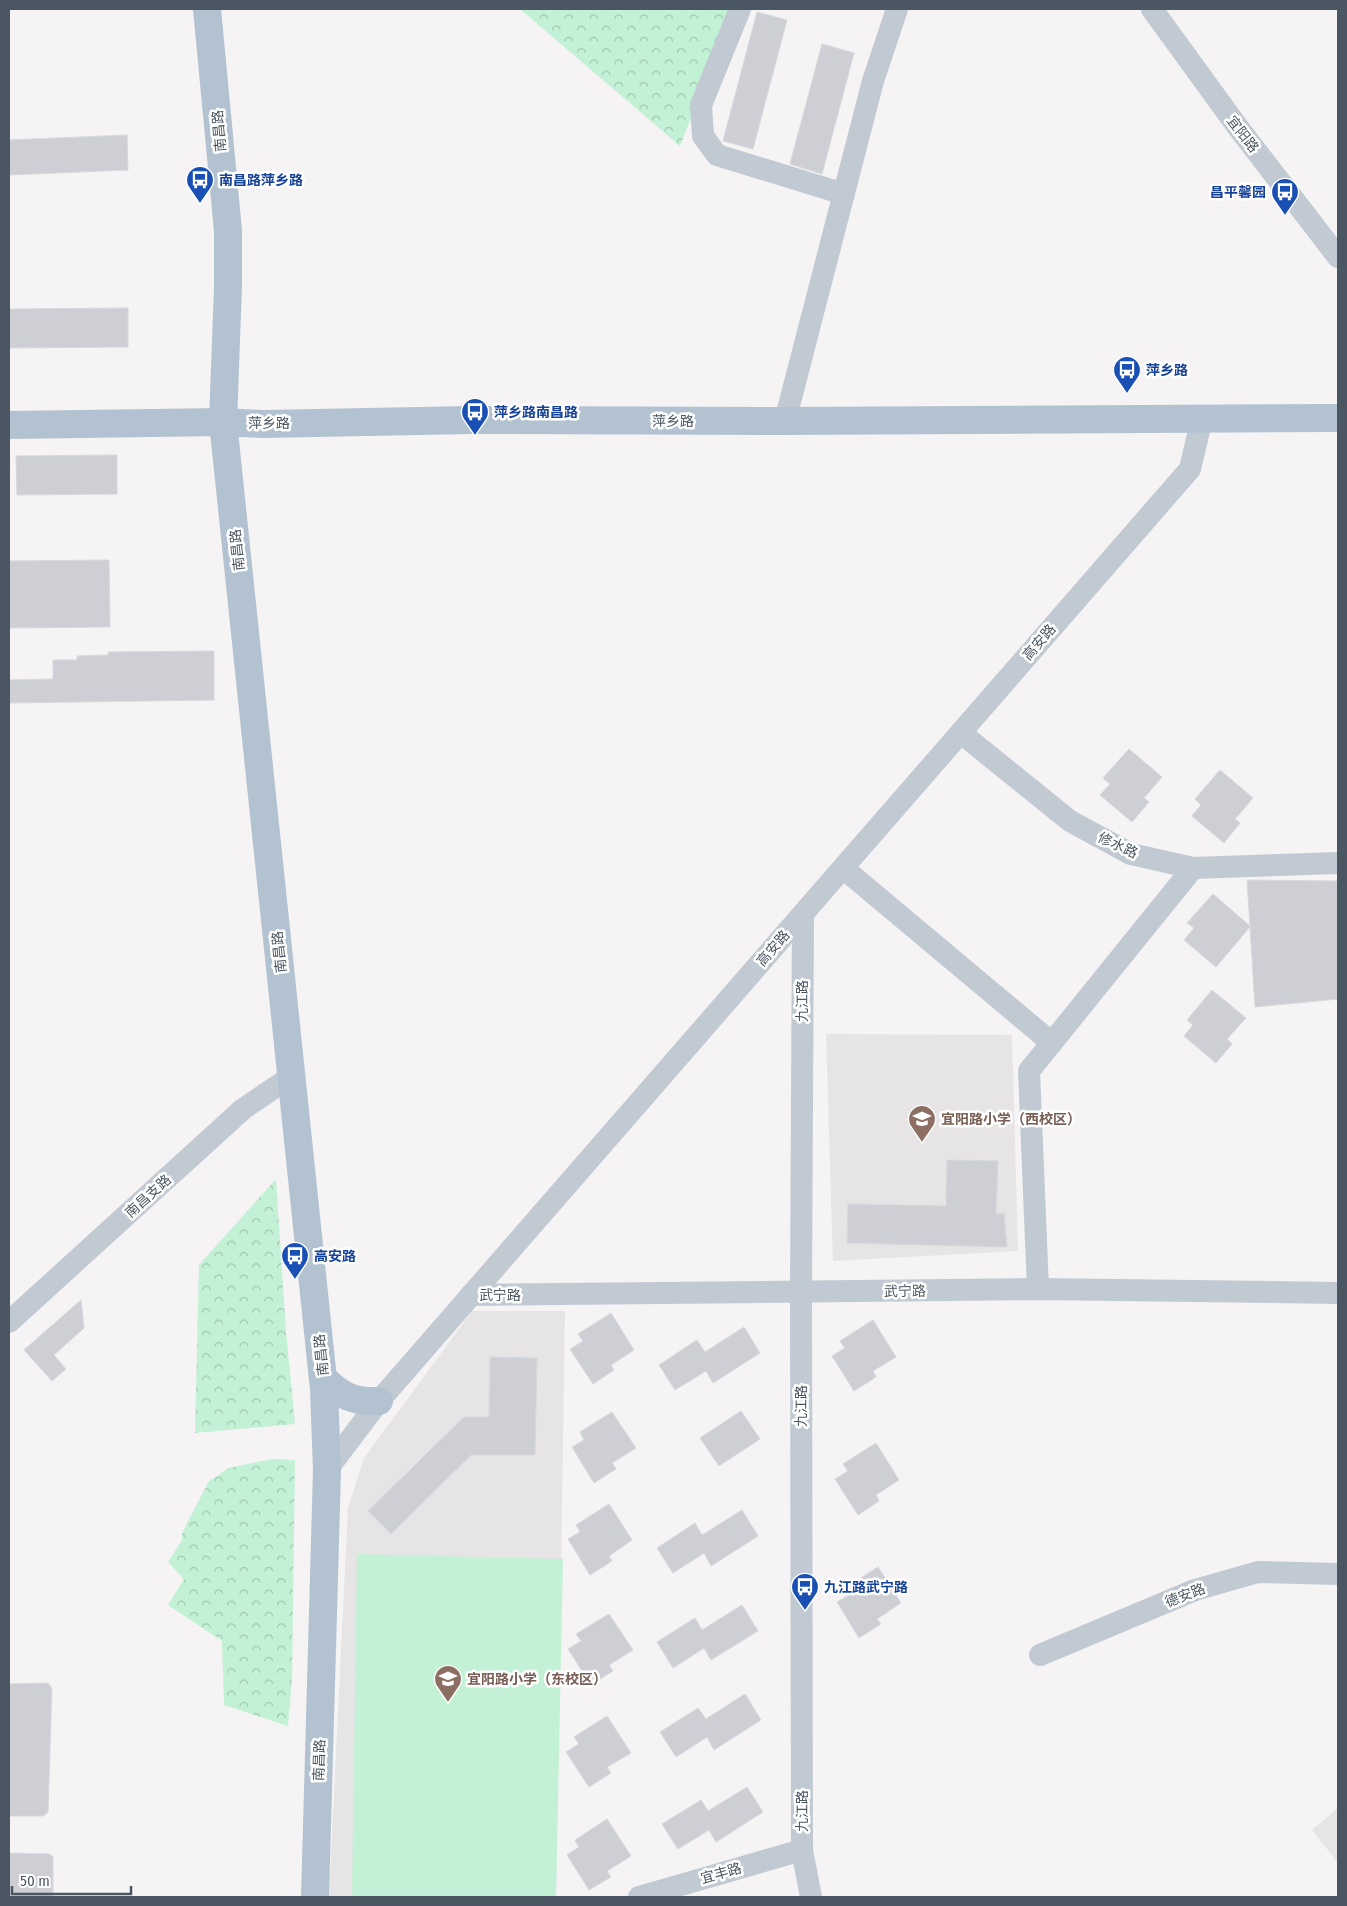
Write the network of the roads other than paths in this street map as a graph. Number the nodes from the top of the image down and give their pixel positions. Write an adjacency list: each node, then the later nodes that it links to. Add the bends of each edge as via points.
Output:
1 (207, 9): 10 (main road, 南昌路, via 228,231)
2 (740, 9): 5 (street, via 701,105 703,136 717,155)
3 (897, 9): 5 (street, via 873,81)
4 (1152, 9): 6 (street, 宜阳路, via 1236,126)
5 (844, 194): 9 (street)
6 (1338, 258)
7 (1202, 418): 8 (main road, 萍乡路); 9 (main road, 萍乡路); 12 (street, 高安路, via 1190,469)
8 (1338, 418)
9 (785, 421): 10 (main road, 萍乡路)
10 (223, 422): 11 (main road, 萍乡路); 18 (main road, 南昌路)
11 (9, 425)
12 (960, 733): 14 (street, 高安路); 15 (street, 修水路, via 1070,821 1131,854)
13 (1338, 863): 15 (street, 修水路)
14 (843, 868): 16 (street, 高安路); 17 (street)
15 (1193, 868): 17 (street)
16 (803, 914): 20 (street, 九江路); 22 (street, 高安路)
17 (1052, 1043): 19 (street, via 1029,1071)
18 (292, 1076): 23 (street, 南昌支路, via 243,1109); 24 (main road, 南昌路)
19 (1038, 1289): 20 (street, 武宁路); 21 (street, 武宁路)
20 (801, 1293): 22 (street, 武宁路); 29 (street, 九江路)
21 (1338, 1293)
22 (471, 1295): 25 (street, 高安路)
23 (9, 1322)
24 (323, 1378): 25 (main road, via 348,1398); 26 (main road, 南昌路)
25 (379, 1402): 26 (street, 高安路)
26 (327, 1470): 30 (main road, 南昌路)
27 (1338, 1574): 28 (street, 德安路, via 1258,1572 1195,1590)
28 (1040, 1655)
29 (802, 1850): 31 (street, 宜丰路); 32 (street, 九江路)
30 (315, 1897)
31 (639, 1897)
32 (811, 1897)

